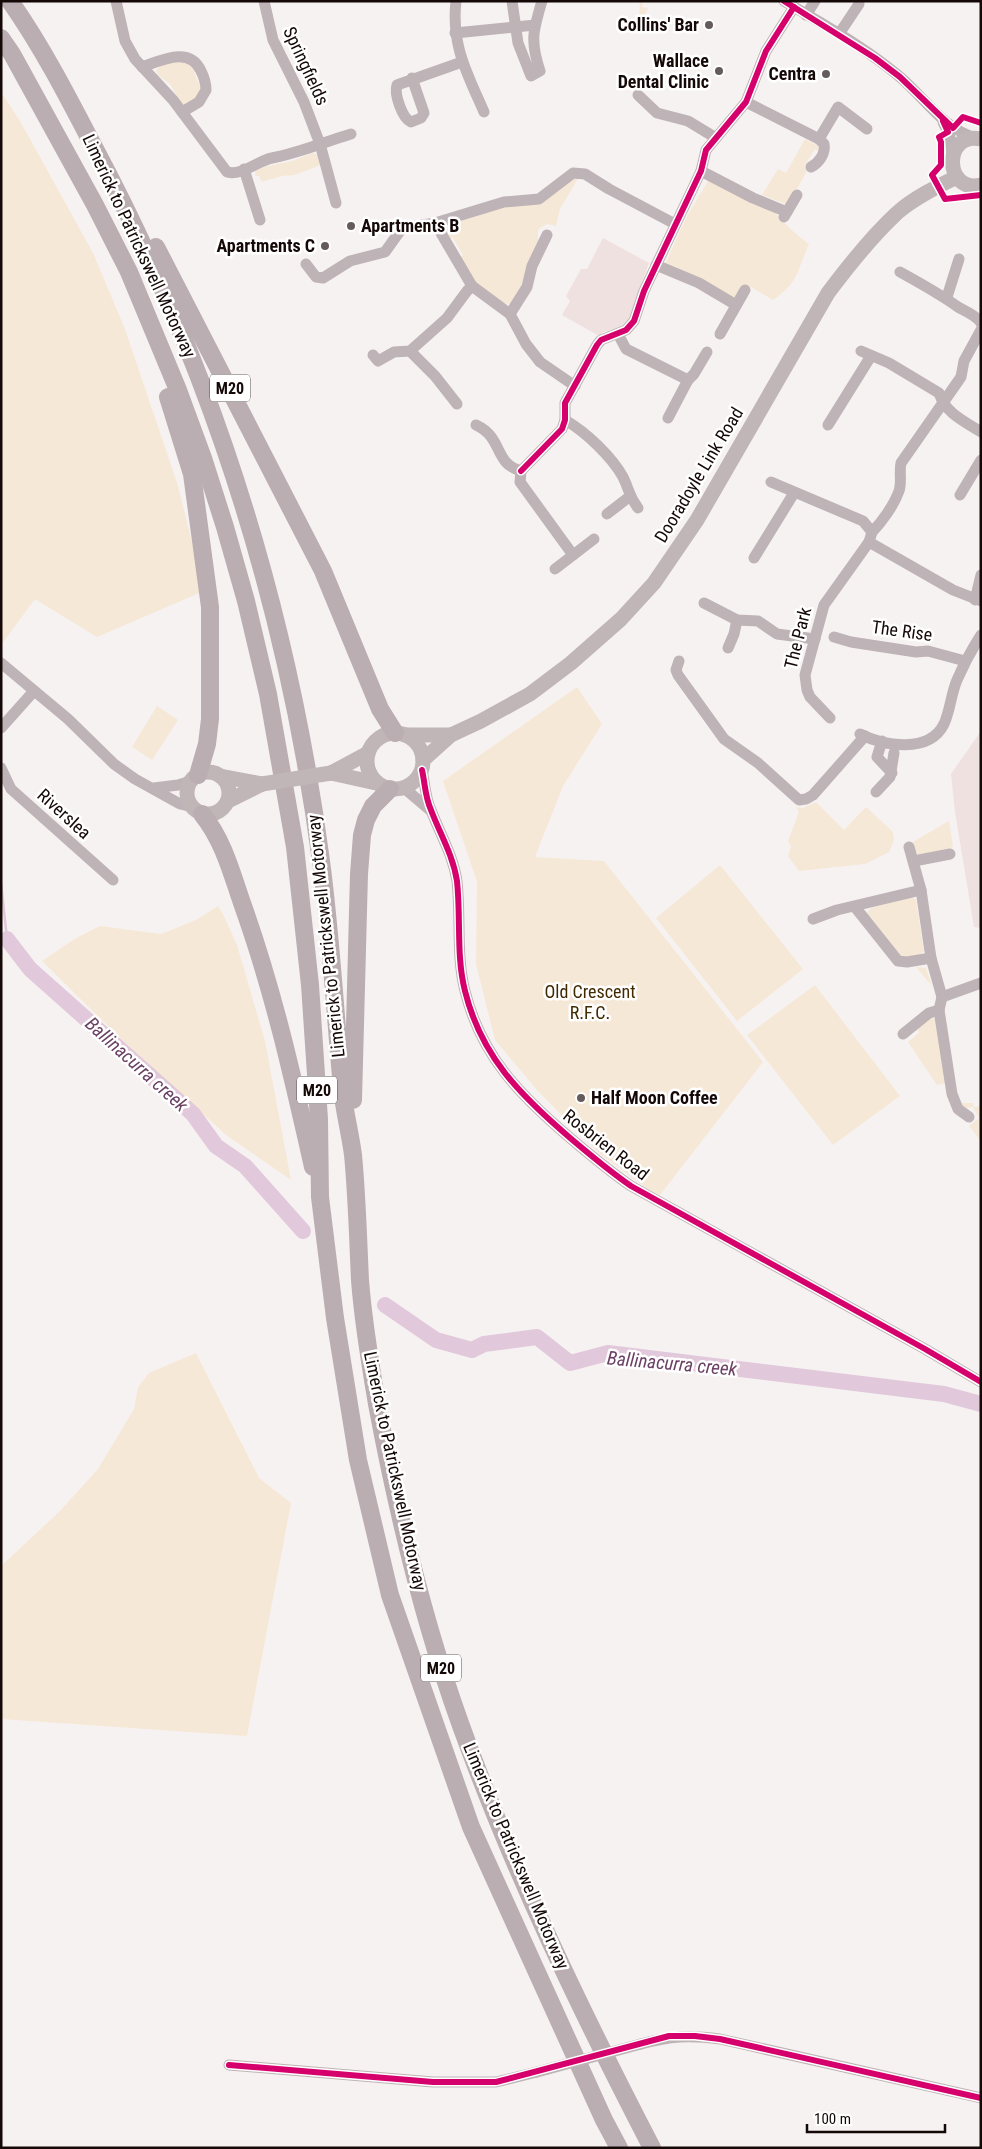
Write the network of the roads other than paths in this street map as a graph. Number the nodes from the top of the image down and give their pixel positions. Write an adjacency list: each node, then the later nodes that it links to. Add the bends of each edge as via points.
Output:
1 (10, 1): 16 (highway, Limerick to Patrickswell Motorway / M20)
2 (116, 1): 18 (street, via 124,41)
3 (264, 1): 31 (street, Springfields, via 273,40 304,102)
4 (456, 1): 13 (street)
5 (512, 1): 12 (street)
6 (542, 1): 11 (street)
7 (815, 1): 10 (street)
8 (789, 4): 10 (street); 22 (street)
9 (859, 4): 14 (street)
10 (806, 14): 14 (street)
11 (535, 25): 12 (street); 12 (street, via 533,51 540,71 531,76 518,43)
12 (517, 27): 13 (street)
13 (455, 33): 17 (street)
14 (839, 34): 25 (street, via 900,77)
15 (1, 38): 20 (highway, Limerick to Patrickswell Motorway / M20)
16 (44, 52): 95 (highway, M20, via 81,104 265,455 323,571 380,709); 126 (highway, Limerick to Patrickswell Motorway / M20, via 110,177 161,284 224,444 253,534 280,636 322,865 343,1097)
17 (462, 62): 19 (street); 24 (street)
18 (142, 67): 23 (street); 23 (street, via 175,56 197,63 206,90 199,102)
19 (412, 78)
20 (32, 90): 105 (highway, M20, via 91,209 145,336 172,406 192,474 210,607 210,719 207,744); 127 (highway, Limerick to Patrickswell Motorway / M20, via 129,272 158,340 203,458 246,601 268,694 301,894 319,1119)
21 (638, 95): 28 (street, via 657,113 688,121)
22 (746, 102): 28 (street); 29 (street)
23 (182, 112): 34 (street, via 224,169 231,173)
24 (484, 112)
25 (942, 118): 30 (street, via 964,135); 32 (street, via 950,137)
26 (867, 129): 29 (street, via 838,107)
27 (350, 134): 31 (street)
28 (716, 138): 35 (street, via 705,153)
29 (819, 139): 33 (street, via 824,144 824,151)
30 (978, 139): 32 (main road, Dooradoyle Link Road, via 960,144)
31 (320, 144): 34 (street); 38 (street, Springfields)
32 (954, 166): 36 (main road, via 968,185); 96 (main road, Dooradoyle Link Road, via 933,188 898,212 843,273 692,528 654,583 622,619 530,694)
33 (811, 167)
34 (244, 169): 39 (street)
35 (701, 171): 37 (street, via 786,214); 41 (street)
36 (981, 184)
37 (797, 196)
38 (336, 203)
39 (260, 220)
40 (435, 223): 41 (street, via 504,202 540,198 568,175 577,173 585,174); 44 (street, via 405,228 385,252 350,261 323,278 316,277); 47 (street)
41 (675, 224): 45 (street)
42 (547, 235): 51 (street, via 532,266 527,287)
43 (959, 259): 49 (street)
44 (306, 264)
45 (656, 265): 50 (street); 54 (street, via 634,321)
46 (900, 272): 49 (street)
47 (472, 286): 51 (street); 56 (street, via 448,316)
48 (745, 290): 50 (street)
49 (947, 297): 52 (street)
50 (736, 305): 55 (street)
51 (510, 314): 60 (street, via 540,362)
52 (981, 323)
53 (981, 330): 61 (street, The Park, via 964,361 960,376)
54 (618, 334): 59 (street, via 626,348); 60 (street, via 601,340)
55 (720, 334)
56 (410, 351): 58 (street, via 394,352 378,361); 62 (street)
57 (707, 352): 59 (street)
58 (373, 355)
59 (688, 380): 63 (street)
60 (575, 386): 64 (street, via 564,408)
61 (942, 402): 65 (street, via 939,393 866,353); 67 (street, via 952,414); 76 (street, The Park, via 901,463 900,490)
62 (457, 404)
63 (668, 418)
64 (566, 420): 69 (street, via 552,440); 73 (street, via 594,441 622,476)
65 (828, 424)
66 (476, 425): 69 (street, via 491,434 506,465)
67 (981, 432)
68 (981, 460): 72 (street)
69 (521, 471): 78 (street, via 520,482)
70 (771, 482): 71 (street)
71 (794, 493): 76 (street, via 863,521); 79 (street)
72 (960, 495)
73 (629, 497): 74 (street); 75 (street)
74 (638, 508)
75 (607, 514)
76 (870, 537): 82 (street, via 953,590); 87 (street, The Park, via 824,605)
77 (594, 539): 78 (street)
78 (573, 555): 80 (street)
79 (754, 558)
80 (555, 569)
81 (981, 575): 82 (street)
82 (978, 601)
83 (704, 603): 84 (street)
84 (737, 620): 87 (street, via 758,621 777,634); 88 (street)
85 (981, 635): 90 (street)
86 (834, 637): 90 (street, The Rise, via 916,652 928,651)
87 (815, 639): 93 (street, The Park, via 805,675 806,690)
88 (728, 648)
89 (678, 661): 97 (street, via 678,675 724,739 758,762 799,800 813,794 862,735)
90 (966, 661): 97 (street, via 946,718 936,735 907,745)
91 (1, 663): 92 (street)
92 (34, 691): 94 (street); 108 (street, via 114,764)
93 (830, 718)
94 (1, 728)
95 (400, 734): 96 (main road, Dooradoyle Link Road); 98 (main road, via 378,738); 100 (main road, via 418,745)
96 (452, 735): 100 (main road, Dooradoyle Link Road)
97 (882, 741): 102 (street, via 877,757)
98 (368, 753): 103 (main road); 107 (main road, via 368,770)
99 (894, 753): 102 (street)
100 (422, 765): 107 (main road, via 412,784); 112 (street, Rosbrien Road)
101 (1, 768): 116 (street, Riverslea, via 10,789)
102 (892, 772): 109 (street)
103 (331, 773): 106 (main road, bridge); 107 (main road)
104 (220, 776): 105 (main road, via 209,772); 106 (main road); 110 (main road, via 229,787)
105 (194, 778): 108 (street, via 178,785); 111 (main road, via 187,795)
106 (262, 784): 110 (main road)
107 (390, 787): 112 (street, Rosbrien Road); 126 (highway, M20, via 373,806 362,835)
108 (154, 788): 111 (street, via 180,804)
109 (876, 792)
110 (228, 801): 111 (main road, via 215,813)
111 (198, 810): 127 (highway, M20, via 222,843 252,931 283,1035)
112 (430, 810): 128 (street, Rosbrien Road, via 448,848 457,881 464,990 490,1053 520,1093 596,1160 631,1186)
113 (909, 848): 115 (street)
114 (950, 854): 115 (street)
115 (914, 862): 117 (street)
116 (113, 880)
117 (921, 890): 118 (street); 120 (street)
118 (855, 907): 119 (street); 120 (street, via 898,961)
119 (813, 919)
120 (931, 958): 122 (street)
121 (981, 983): 122 (street)
122 (942, 997): 123 (street)
123 (938, 1010): 124 (street, via 929,1013); 125 (street, via 952,1094 958,1109)
124 (903, 1034)
125 (969, 1117)
126 (353, 1153): 132 (highway, Limerick to Patrickswell Motorway / M20, via 361,1289 377,1403 407,1540 443,1675 498,1824 567,1975)
127 (320, 1197): 131 (highway, Limerick to Patrickswell Motorway / M20, via 358,1460 390,1595 471,1828)
128 (981, 1382)
129 (229, 2065): 130 (street, bridge, via 433,2082 496,2082 682,2035 720,2039)
130 (981, 2098)
131 (619, 2148)
132 (652, 2148)

